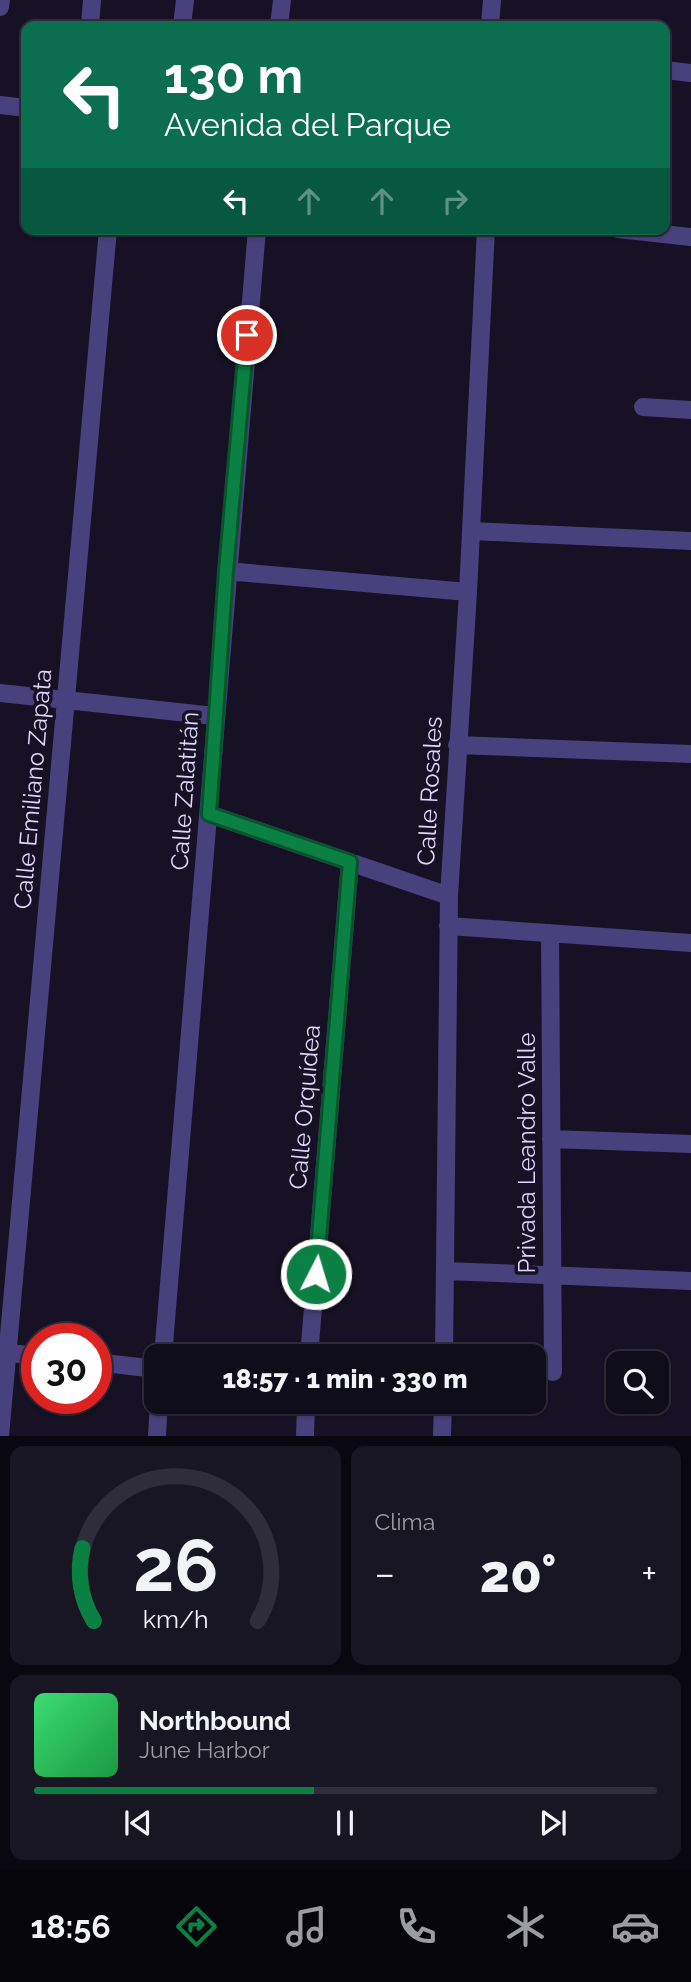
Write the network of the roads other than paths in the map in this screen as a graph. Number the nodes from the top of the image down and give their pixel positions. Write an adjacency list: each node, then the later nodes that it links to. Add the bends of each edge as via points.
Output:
1 (1, 0): 6 (street)
2 (92, 0): 7 (street)
3 (185, 0): 8 (street)
4 (282, 0): 9 (street)
5 (492, 0): 10 (street)
6 (0, 7)
7 (90, 21)
8 (183, 21)
9 (280, 21)
10 (490, 21)
11 (670, 71): 12 (street)
12 (691, 73)
13 (0, 105): 14 (street)
14 (21, 107)
15 (106, 235): 27 (street, Calle Emiliano Zapata)
16 (256, 235): 24 (street, Calle Zalatitán)
17 (486, 235): 22 (street, Calle Rosales)
18 (670, 235): 19 (street)
19 (691, 237)
20 (643, 407): 21 (street)
21 (691, 410)
22 (471, 531): 23 (street); 25 (street, Calle Rosales)
23 (691, 541)
24 (226, 571): 25 (street); 28 (street, Calle Zalatitán)
25 (468, 592): 29 (street, Calle Rosales)
26 (0, 693): 27 (street)
27 (65, 700): 28 (street); 45 (street, Calle Emiliano Zapata)
28 (215, 716): 31 (street, Calle Zalatitán)
29 (457, 745): 30 (street); 33 (street, Calle Rosales)
30 (691, 754)
31 (209, 814): 32 (street); 42 (street, Calle Zalatitán)
32 (350, 862): 33 (street); 43 (street, Calle Orquídea)
33 (449, 896): 34 (street, Calle Rosales)
34 (449, 926): 35 (street); 39 (street, Calle Rosales)
35 (550, 933): 36 (street); 37 (street, Privada Leandro Valle)
36 (691, 943)
37 (551, 1139): 38 (street); 40 (street, Privada Leandro Valle)
38 (691, 1144)
39 (446, 1271): 40 (street); 44 (street, Calle Rosales)
40 (552, 1275): 41 (street); 48 (street, Privada Leandro Valle)
41 (691, 1281)
42 (164, 1344)
43 (310, 1344)
44 (444, 1344)
45 (5, 1352): 52 (street, Calle Emiliano Zapata)
46 (112, 1364): 47 (street)
47 (144, 1368)
48 (553, 1372)
49 (158, 1414): 53 (street)
50 (306, 1414): 54 (street)
51 (443, 1414): 55 (street)
52 (0, 1436)
53 (157, 1436)
54 (305, 1436)
55 (442, 1436)

